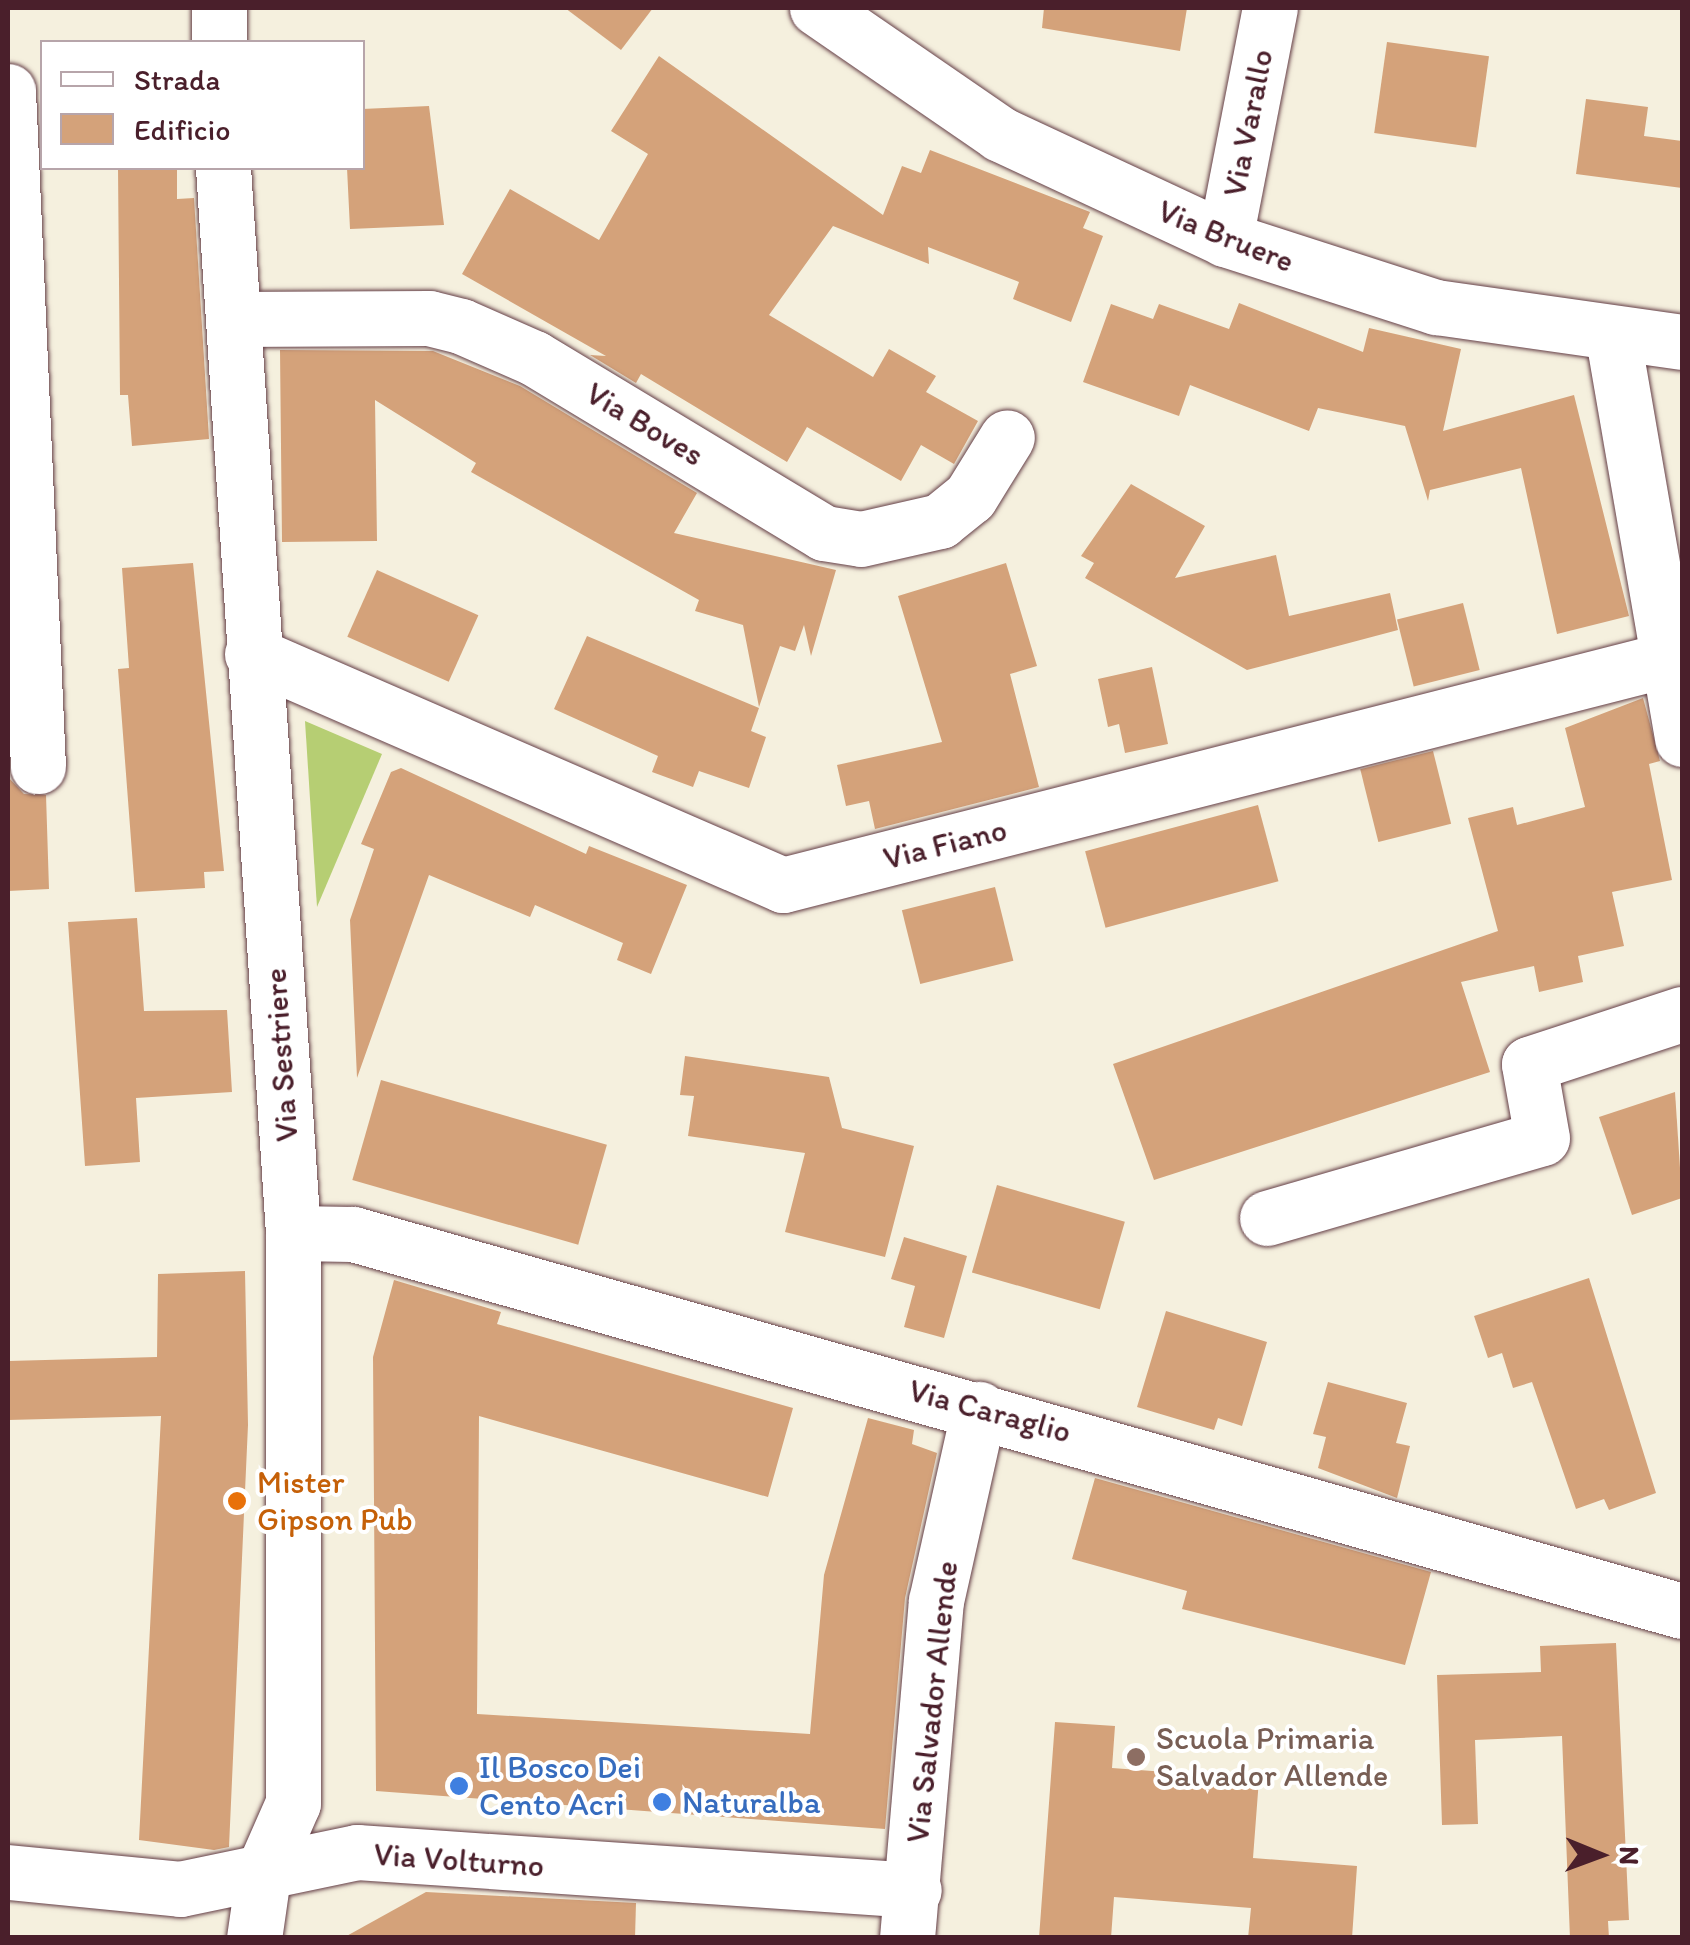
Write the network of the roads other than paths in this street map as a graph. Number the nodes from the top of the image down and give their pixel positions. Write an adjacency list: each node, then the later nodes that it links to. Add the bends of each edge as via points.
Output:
1 (219, 8): 4 (street)
2 (818, 8): 7 (street, Via Bruere, via 1000,134)
3 (1270, 8): 7 (street, Via Varallo)
4 (219, 40)
5 (8, 91): 15 (street)
6 (223, 170): 8 (street, Via Sestriere)
7 (1226, 239): 9 (street, Via Bruere, via 1436,307)
8 (233, 319): 11 (street, Via Boves, via 429,318 462,326 534,358 824,532 862,539 940,522 970,496); 12 (street, Via Sestriere)
9 (1613, 338): 10 (street, Via Bruere); 13 (street)
10 (1682, 342)
11 (1007, 436)
12 (252, 654): 13 (street, Via Fiano, via 783,885); 18 (street, Via Sestriere)
13 (1668, 659): 14 (street)
14 (1682, 738)
15 (38, 766)
16 (1682, 1014): 17 (street, via 1529,1064 1542,1138)
17 (1268, 1218)
18 (293, 1233): 19 (street, Via Caraglio, via 353,1234); 21 (street, Via Sestriere, via 293,1804)
19 (978, 1408): 20 (street, Via Caraglio); 23 (street, Via Salvador Allende, via 936,1601)
20 (1682, 1611)
21 (264, 1869): 22 (street, Via Volturno, via 180,1888); 23 (street, Via Volturno, via 357,1852); 24 (street, Via Sestriere)
22 (8, 1872)
23 (910, 1914)
24 (254, 1938)

